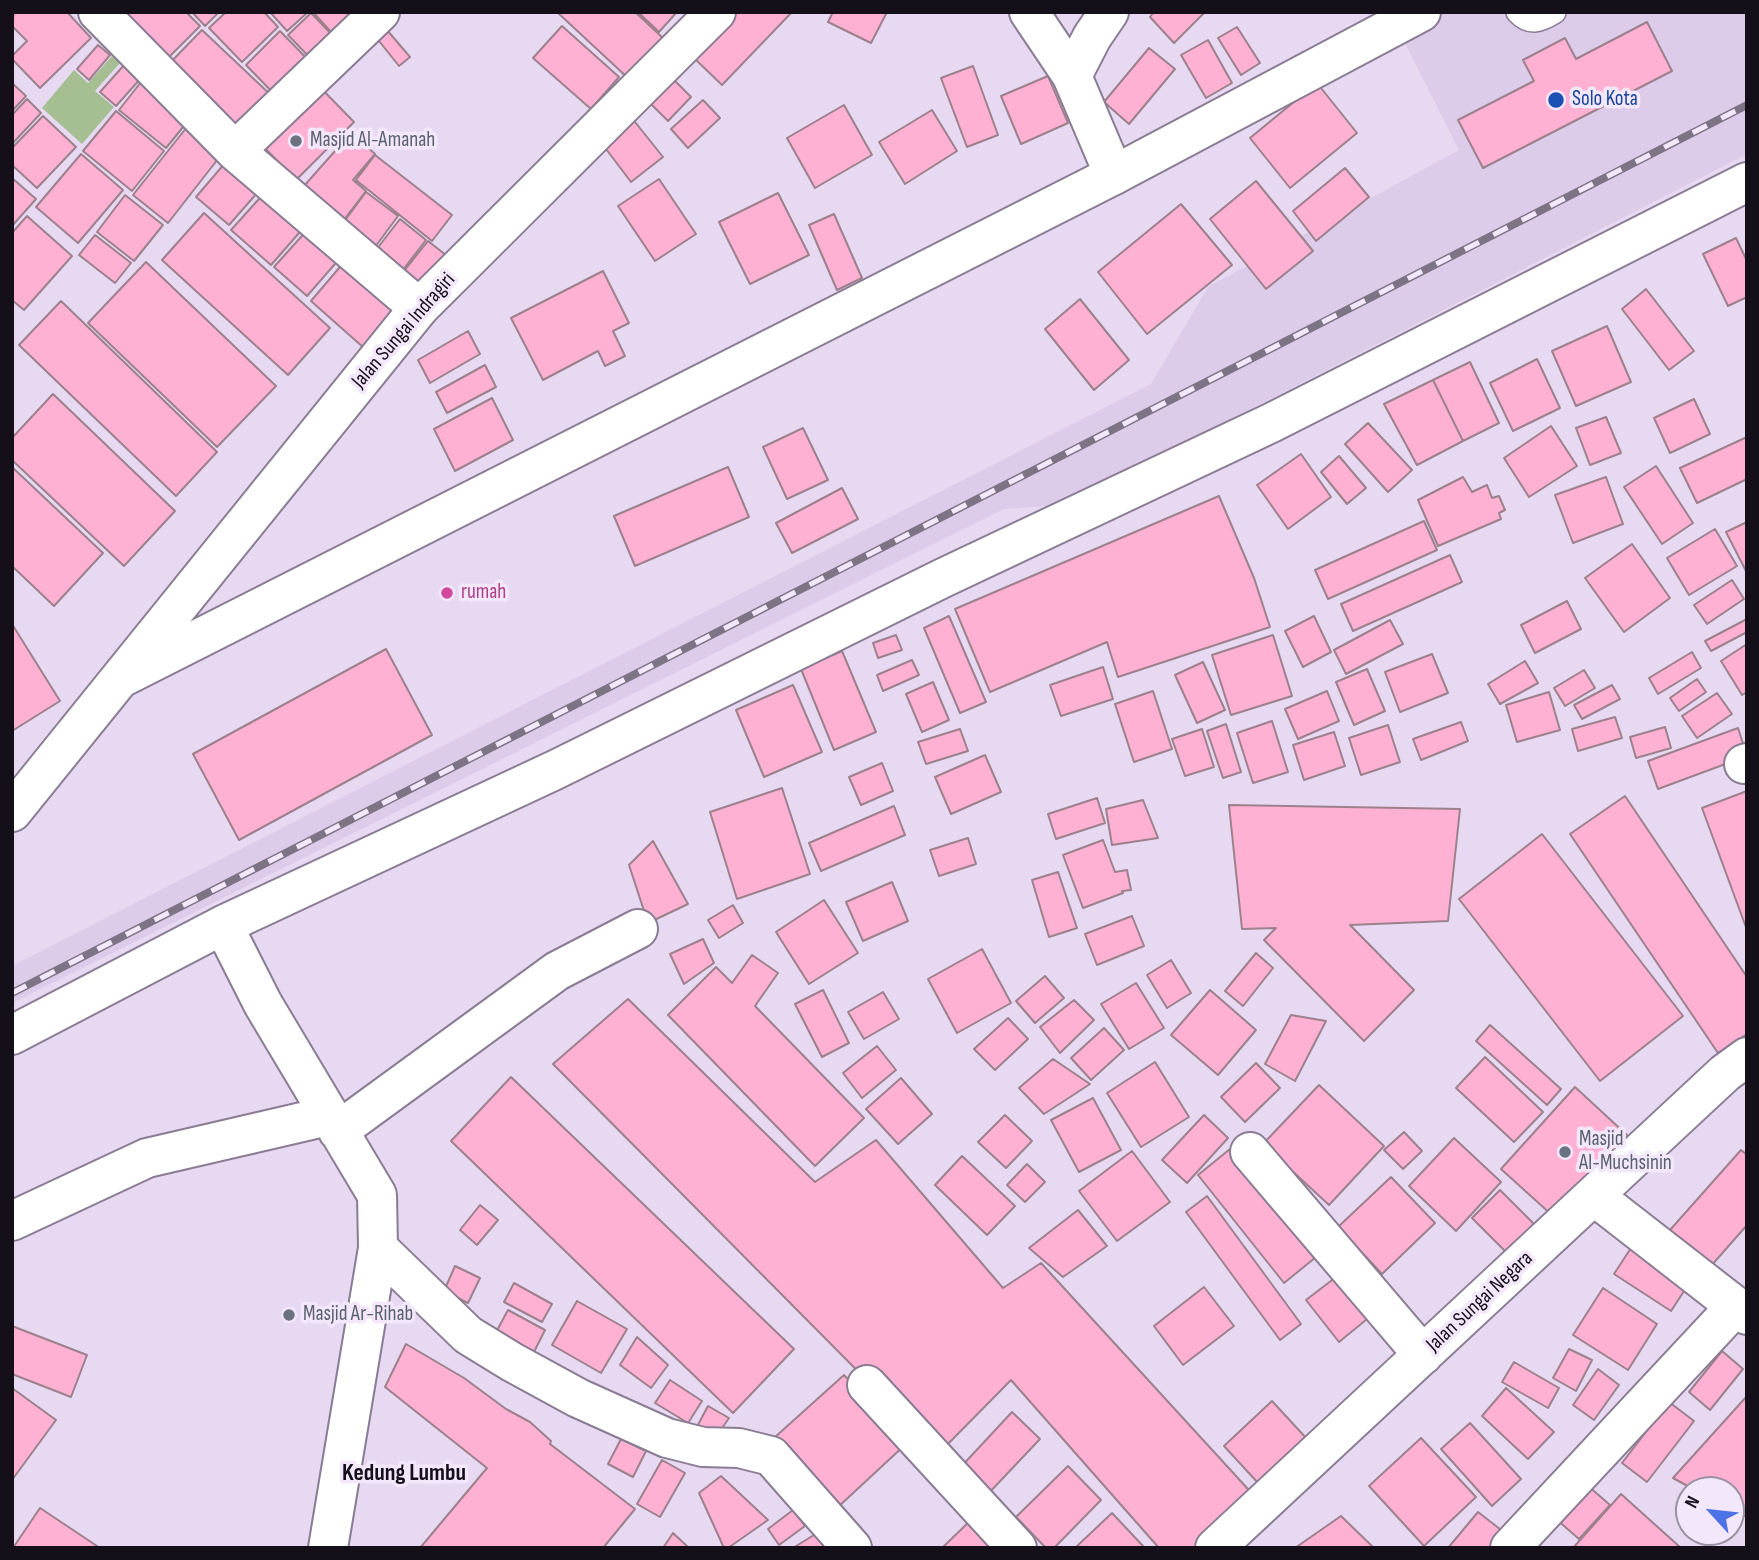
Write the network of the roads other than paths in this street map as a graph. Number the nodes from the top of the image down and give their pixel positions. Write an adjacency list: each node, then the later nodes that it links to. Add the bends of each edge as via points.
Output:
1 (98, 12): 10 (street)
2 (716, 12): 13 (street, Jalan Sungai Indragiri)
3 (1029, 12): 9 (street)
4 (1109, 12): 9 (street)
5 (1421, 12): 11 (street)
6 (1518, 12): 7 (lane, via 1540,21)
7 (1555, 12)
8 (374, 14): 10 (street)
9 (1072, 76): 11 (street)
10 (235, 151): 13 (street)
11 (1114, 175): 14 (street)
12 (1747, 181): 16 (street, via 1271,423 955,572 555,770)
13 (419, 308): 14 (street, Jalan Sungai Indragiri)
14 (123, 677): 15 (street, Jalan Sungai Indragiri)
15 (12, 812)
16 (223, 925): 18 (street); 20 (street, via 262,1004)
17 (638, 929): 20 (street, via 557,971)
18 (12, 1035)
19 (1747, 1057): 22 (street, Jalan Sungai Negara)
20 (333, 1123): 23 (street, via 147,1158); 24 (street, via 377,1195)
21 (1250, 1152): 26 (street)
22 (1594, 1196): 25 (street); 26 (street, Jalan Sungai Negara)
23 (12, 1221)
24 (378, 1248): 28 (street); 29 (street, via 468,1335 567,1392 667,1438 771,1456)
25 (1741, 1310): 32 (street)
26 (1423, 1355): 31 (street, Jalan Sungai Negara)
27 (867, 1385): 30 (street)
28 (328, 1548)
29 (852, 1548)
30 (1017, 1548)
31 (1215, 1548)
32 (1510, 1548)

